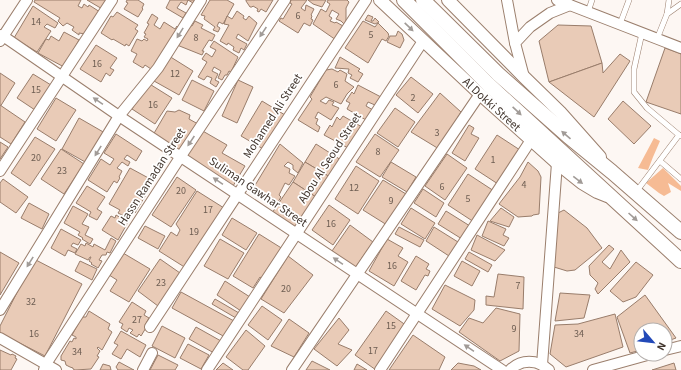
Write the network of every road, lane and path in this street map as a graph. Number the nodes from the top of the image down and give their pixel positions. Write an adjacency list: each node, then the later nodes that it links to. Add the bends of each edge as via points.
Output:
1 (27, 0): 21 (street)
2 (112, 0): 26 (street)
3 (201, 0): 29 (street, one-way to 29, via 158,68)
4 (285, 0): 32 (street, Hassn Ramadan Street, one-way to 32)
5 (366, 0): 39 (street, Mohamed Ali Street)
6 (380, 0): 23 (street, Al Dokki Street, one-way to 23)
7 (404, 0): 28 (main road)
8 (423, 0): 28 (main road)
9 (448, 0): 27 (street, Al Dokki Street)
10 (507, 0): 24 (street)
11 (557, 0): 16 (street)
12 (592, 0): 17 (lane)
13 (629, 0): 19 (lane)
14 (669, 0): 18 (lane)
15 (681, 4): 18 (lane)
16 (570, 5): 17 (street); 24 (street, via 550,13 530,26)
17 (588, 12): 19 (street)
18 (667, 14): 22 (lane)
19 (620, 24): 20 (street)
20 (642, 33): 22 (street); 30 (lane, via 634,69 634,92 647,108)
21 (1, 36): 26 (street, Suliman Gawhar Street)
22 (657, 39): 25 (street)
23 (423, 41): 28 (street, Al Dokki Street); 42 (street, Abou Al Seoud Street)
24 (515, 43): 27 (street)
25 (681, 48)
26 (62, 77): 29 (street, Suliman Gawhar Street, one-way to 26); 35 (street)
27 (524, 77): 36 (street, Al Dokki Street, via 560,112)
28 (489, 84): 31 (street, Al Dokki Street); 36 (main road, Al Dokki Street, one-way to 28, via 568,136); 40 (main road, Al Dokki Street, one-way to 40); 44 (street)
29 (119, 116): 32 (street, Suliman Gawhar Street); 45 (street, one-way to 45)
30 (680, 136): 33 (lane)
31 (531, 140): 34 (street, Al Dokki Street); 46 (street)
32 (181, 156): 39 (street, Suliman Gawhar Street, one-way to 32); 51 (street, Hassn Ramadan Street)
33 (660, 161): 37 (lane); 38 (lane)
34 (557, 163): 40 (street, Al Dokki Street, one-way to 40, via 582,183); 52 (street)
35 (0, 171)
36 (612, 172): 38 (main road, Al Dokki Street)
37 (681, 179)
38 (636, 193): 41 (main road, Al Dokki Street)
39 (237, 195): 42 (street, Suliman Gawhar Street); 47 (street, Mohamed Ali Street)
40 (612, 198): 43 (main road, Al Dokki Street, one-way to 43)
41 (681, 232)
42 (297, 234): 44 (street, Suliman Gawhar Street, one-way to 42); 55 (street, Abou Al Seoud Street)
43 (681, 261)
44 (357, 274): 46 (street, Suliman Gawhar Street); 56 (street)
45 (0, 310)
46 (417, 314): 57 (street); 58 (street, Suliman Gawhar Street, one-way to 46)
47 (150, 327)
48 (0, 338): 51 (street)
49 (152, 353): 54 (street)
50 (633, 359): 60 (street)
51 (45, 367): 53 (street)
52 (545, 367): 59 (street, via 529,361 516,364)
53 (56, 370)
54 (143, 370)
55 (207, 370)
56 (292, 370)
57 (380, 370)
58 (502, 370)
59 (510, 370)
60 (593, 370)

